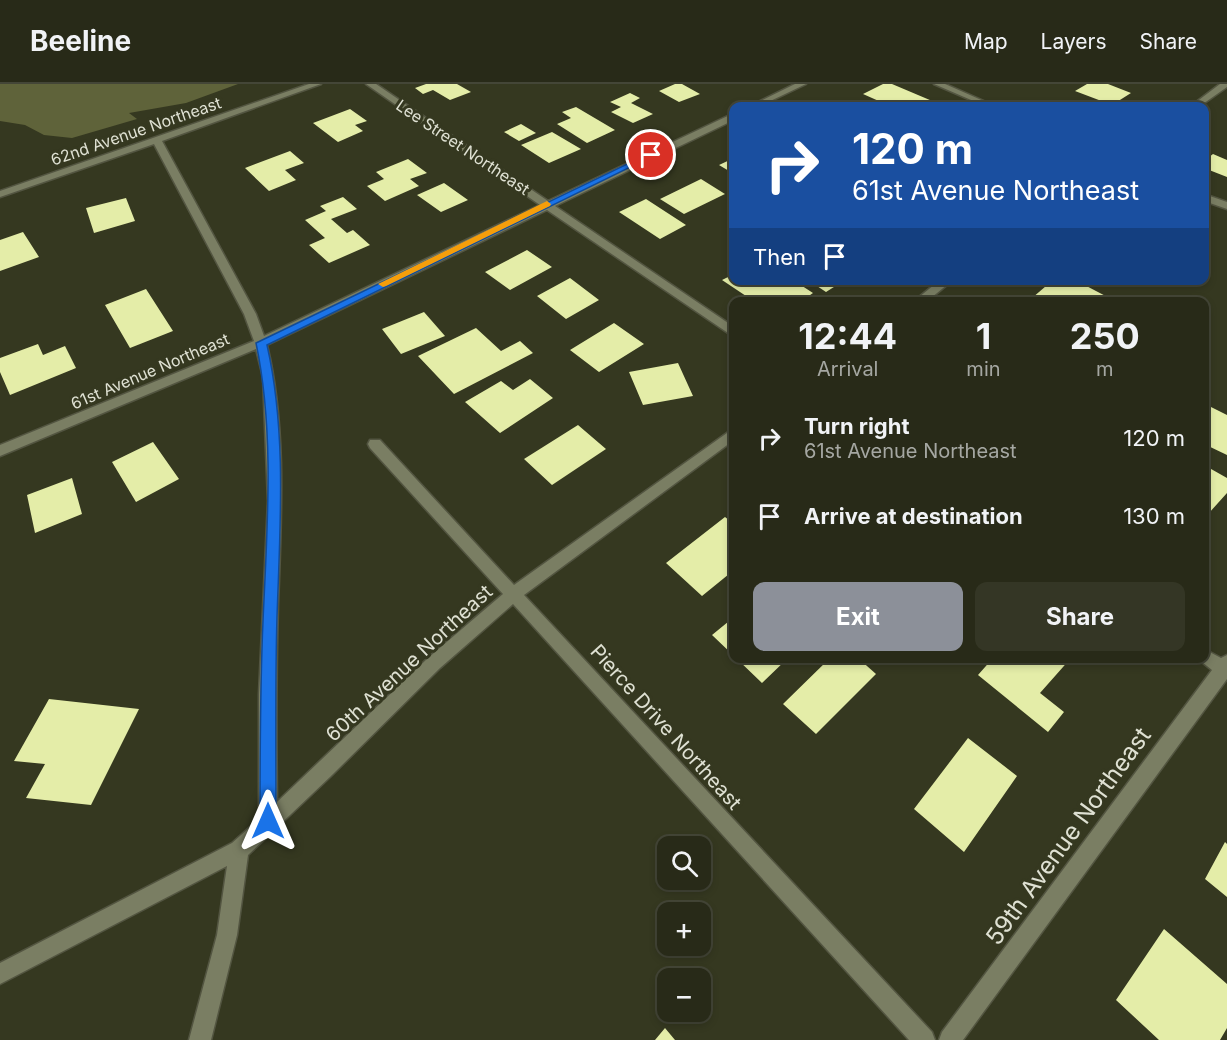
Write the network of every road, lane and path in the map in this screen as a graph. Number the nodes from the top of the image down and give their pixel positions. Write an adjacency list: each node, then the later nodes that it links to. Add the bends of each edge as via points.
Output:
1 (317, 84): 10 (street, 62nd Avenue Northeast)
2 (370, 84): 13 (street, Lee Street Northeast)
3 (802, 84): 6 (street)
4 (938, 84): 7 (street)
5 (1226, 84): 8 (street)
6 (763, 102)
7 (981, 102)
8 (1201, 102)
9 (729, 118): 13 (street, 61st Avenue Northeast)
10 (156, 140): 11 (street, 62nd Avenue Northeast); 18 (street, via 250,314)
11 (0, 194)
12 (1209, 199): 14 (street)
13 (547, 204): 17 (street, Lee Street Northeast); 18 (street, 61st Avenue Northeast)
14 (1227, 206)
15 (941, 285): 16 (street)
16 (925, 297)
17 (729, 330)
18 (261, 343): 21 (street, 61st Avenue Northeast); 25 (street, via 269,377 275,501 267,694)
19 (729, 437): 22 (street, 60th Avenue Northeast)
20 (375, 444): 22 (street, Pierce Drive Northeast)
21 (0, 451)
22 (515, 593): 25 (street, 60th Avenue Northeast, via 434,663); 29 (street, Pierce Drive Northeast)
23 (1209, 659): 24 (street)
24 (1226, 668): 30 (street, 59th Avenue Northeast)
25 (268, 821): 26 (street, 60th Avenue Northeast)
26 (239, 850): 27 (street, 60th Avenue Northeast); 28 (street, via 227,935)
27 (0, 974)
28 (200, 1040)
29 (924, 1040)
30 (950, 1040)

